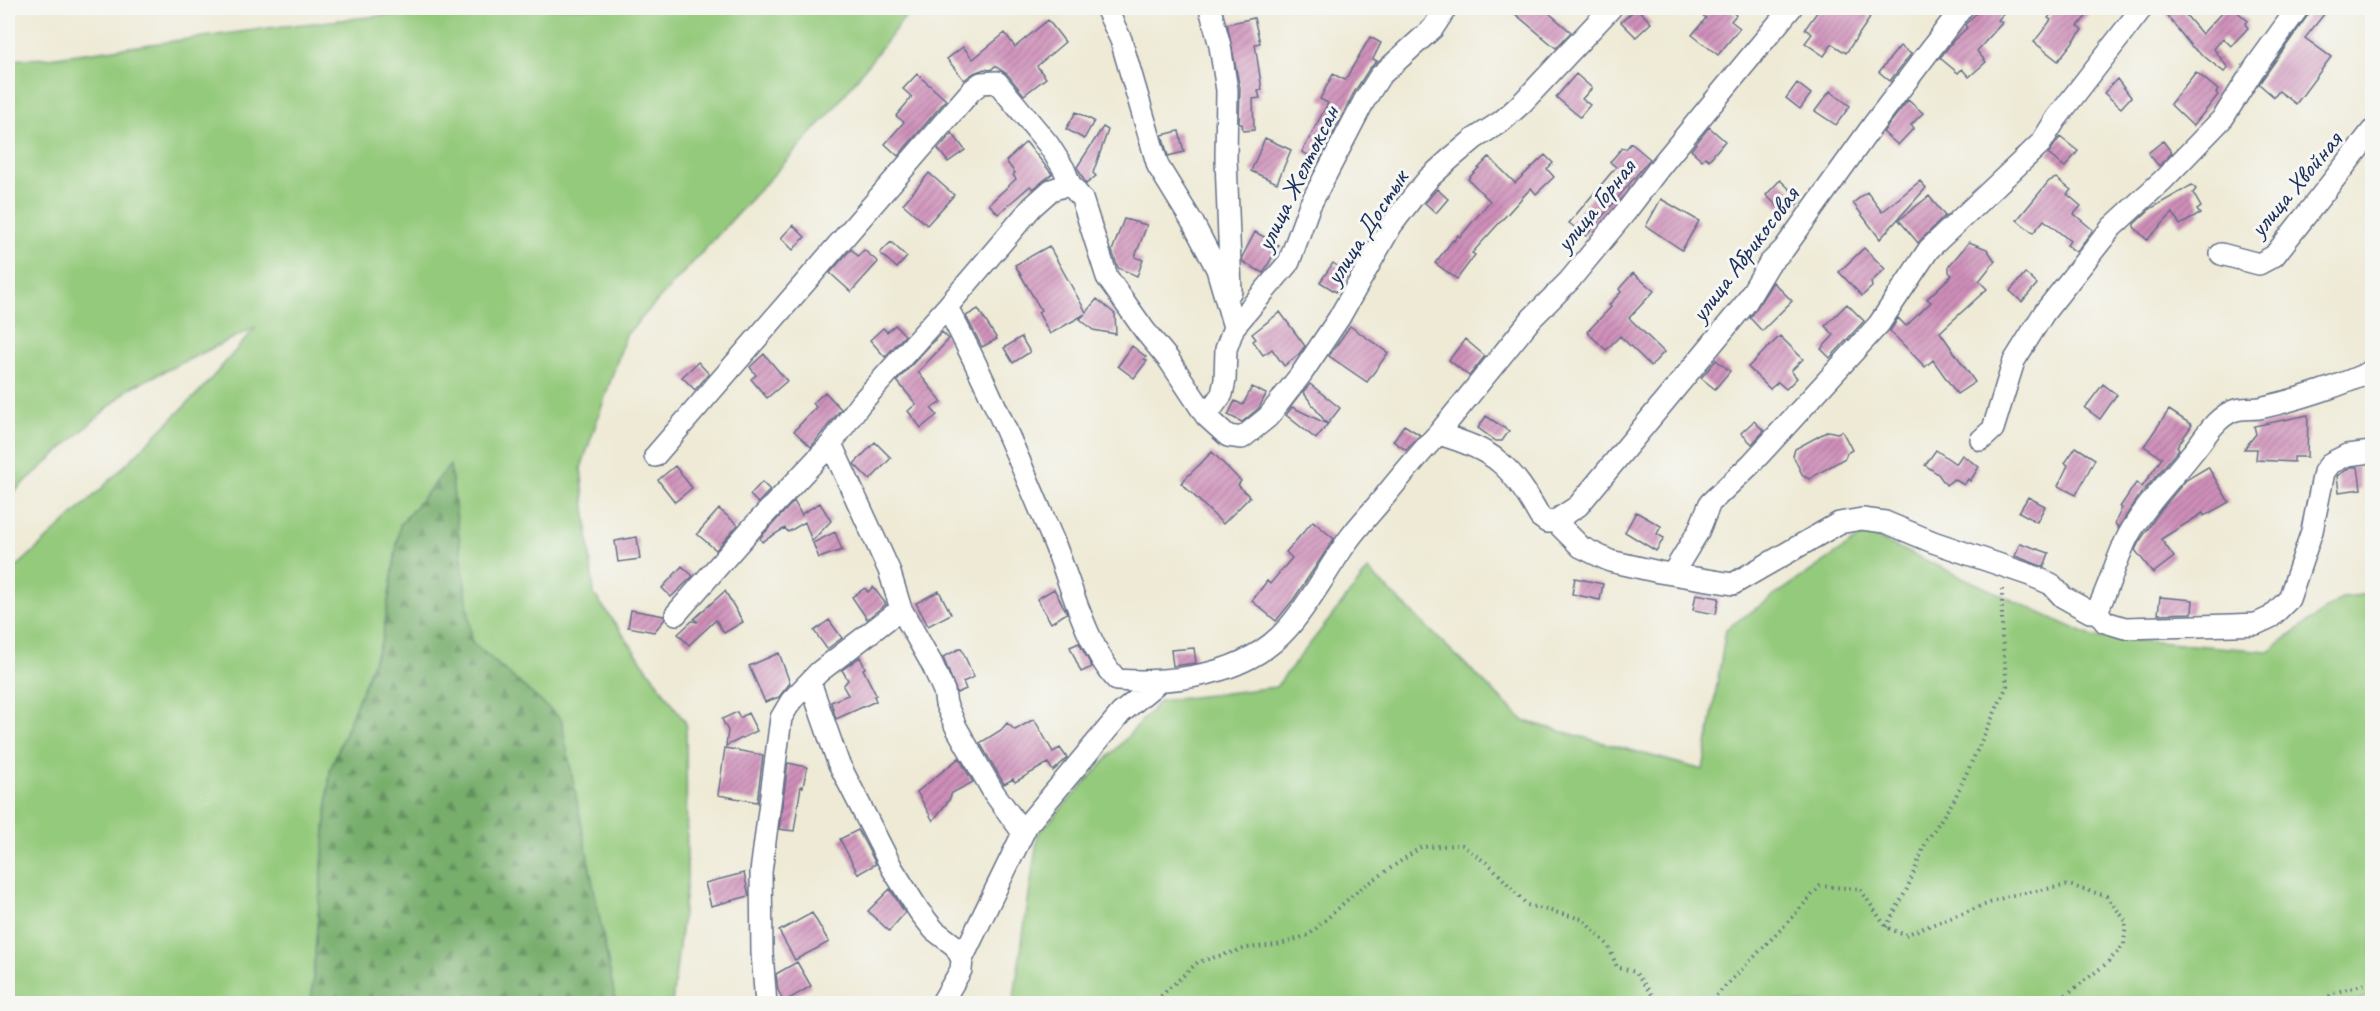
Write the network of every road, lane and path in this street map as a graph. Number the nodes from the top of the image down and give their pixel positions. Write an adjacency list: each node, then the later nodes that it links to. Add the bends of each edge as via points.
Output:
1 (1106, 8): 13 (street, via 1121,40 1158,166 1216,269)
2 (1210, 8): 13 (street, via 1227,90 1226,159)
3 (1446, 8): 13 (street, улица Желтоксан, via 1433,28 1380,76 1309,207 1289,262)
4 (1611, 8): 15 (street, улица Достык, via 1522,103 1450,159 1413,196 1391,226 1333,327 1268,417 1242,438 1228,436)
5 (1791, 8): 16 (street, улица Горная, via 1628,210 1569,281 1532,318)
6 (1962, 8): 21 (street, улица Абрикосовая, via 1769,264 1745,304 1578,506)
7 (2142, 8): 23 (street, via 2041,143 1929,249 1879,324 1710,503)
8 (2298, 8): 17 (street, via 2223,118 2112,227 2044,313 2014,361 1993,429)
9 (2373, 131): 11 (street, улица Хвойная, via 2274,256 2259,264)
10 (1070, 184): 12 (street, via 1051,190 1032,207); 15 (street, улица Достык, via 1082,200 1107,277); 20 (street, улица Достык, via 1048,144 1005,89 997,82 981,83)
11 (2221, 254)
12 (947, 307): 18 (street, via 867,396); 27 (street, улица Горная, via 971,353 1106,668 1118,680)
13 (1234, 327): 15 (street, улица Желтоксан, via 1226,350 1222,394)
14 (2373, 371): 25 (street, via 2284,402 2230,412 2212,427 2130,534)
15 (1206, 416)
16 (1438, 434): 21 (street, via 1467,442 1508,467 1540,517 1547,522); 27 (street, улица Горная, via 1412,460 1350,538 1294,620 1274,642 1222,670)
17 (1981, 440)
18 (831, 444): 24 (street, via 889,570); 26 (street)
19 (2373, 452): 25 (street, via 2347,455 2331,463 2324,472 2312,531 2289,599 2271,617 2256,624 2125,628 2105,622)
20 (655, 456)
21 (1555, 521): 23 (street, via 1581,547 1610,561)
22 (2001, 564): 23 (street, via 1885,522 1862,519 1839,523 1732,584); 25 (street, via 2051,584 2063,597 2090,612); 30 (path, via 2007,686 1954,800 1926,842)
23 (1673, 573)
24 (901, 609): 28 (street); 29 (street, via 936,673 956,727 994,793 1018,826)
25 (2097, 611)
26 (676, 614)
27 (1161, 680): 29 (street, via 1121,713)
28 (810, 682): 31 (street, via 838,762 891,868 919,911 934,930 955,946); 33 (street, via 791,701 777,738 761,872)
29 (1027, 825): 31 (street)
30 (1886, 927): 37 (path, via 1860,889 1820,886); 38 (path, via 1905,935 2008,896 2069,885 2106,896 2126,921 2124,945)
31 (962, 959): 34 (street, via 961,970)
32 (2373, 982): 39 (path, via 2333,993)
33 (766, 1004)
34 (941, 1004)
35 (1152, 1004): 36 (path, via 1198,963 1309,935 1355,894 1420,847 1462,845 1492,867 1527,904 1582,920 1608,945 1617,967 1635,972)
36 (1659, 1004)
37 (1708, 1004)
38 (2054, 1004)
39 (2320, 1004)

